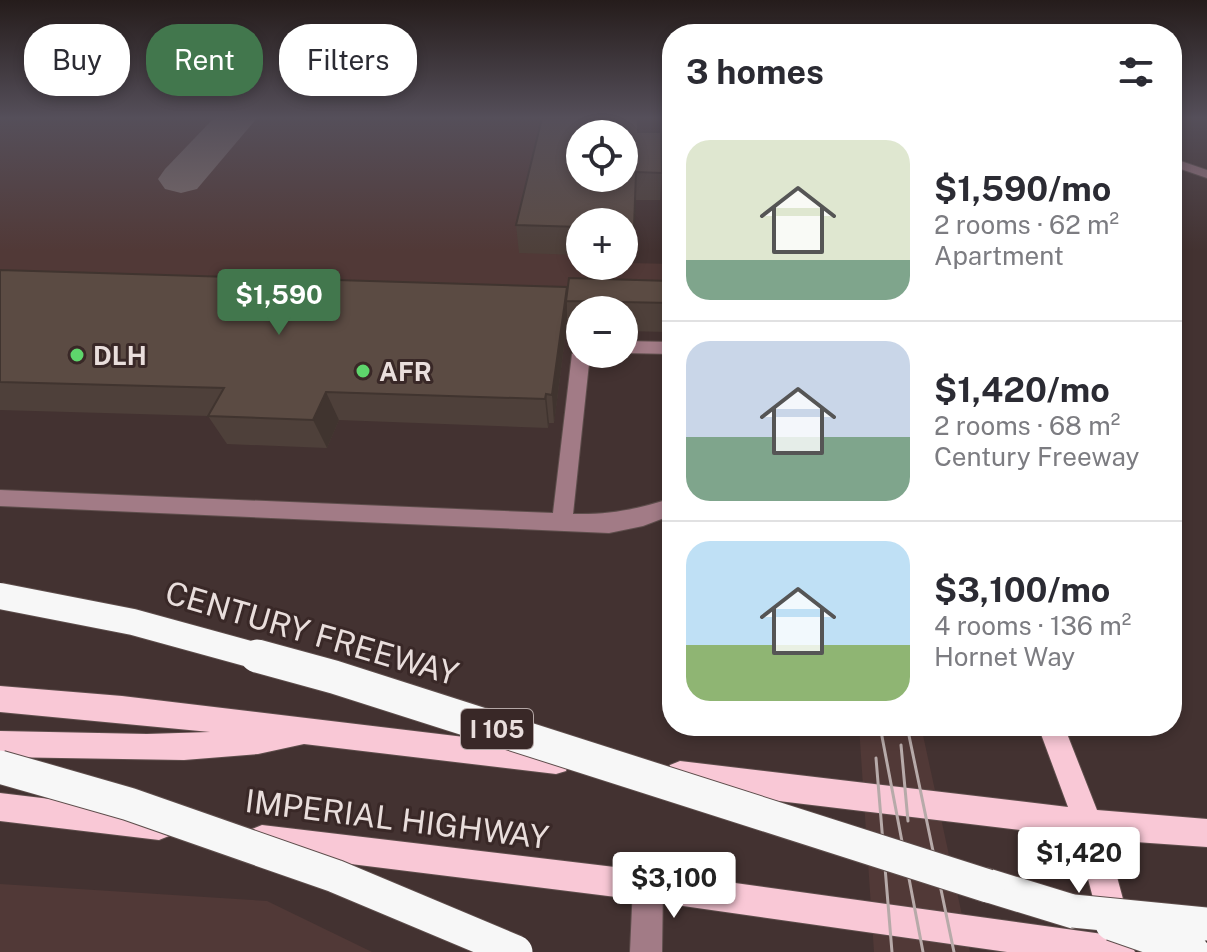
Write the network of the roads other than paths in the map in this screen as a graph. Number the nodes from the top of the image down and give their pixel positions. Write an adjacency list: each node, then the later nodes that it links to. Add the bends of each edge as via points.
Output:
1 (1182, 165): 2 (street)
2 (1207, 174)
3 (638, 347): 4 (street)
4 (662, 348)
5 (579, 368): 8 (street)
6 (0, 498): 8 (street)
7 (662, 510): 8 (street, via 609,524)
8 (562, 522)
9 (0, 596): 19 (highway, CENTURY FREEWAY / I 105, bridge, via 133,622 334,677)
10 (0, 699): 11 (main road)
11 (310, 731): 13 (main road, via 251,744); 16 (main road)
12 (1055, 736): 16 (main road)
13 (0, 744)
14 (0, 767): 22 (highway, bridge, via 129,804 335,876)
15 (0, 807): 18 (main road, IMPERIAL HIGHWAY)
16 (1088, 824): 17 (main road); 24 (main road)
17 (1207, 833)
18 (648, 886): 23 (street); 24 (main road, IMPERIAL HIGHWAY)
19 (1073, 911): 21 (highway, bridge); 25 (highway, CENTURY FREEWAY / I 105, bridge)
20 (1207, 911): 24 (main road, via 1159,912)
21 (1207, 924)
22 (516, 952)
23 (646, 952)
24 (1121, 952)
25 (1193, 952)

